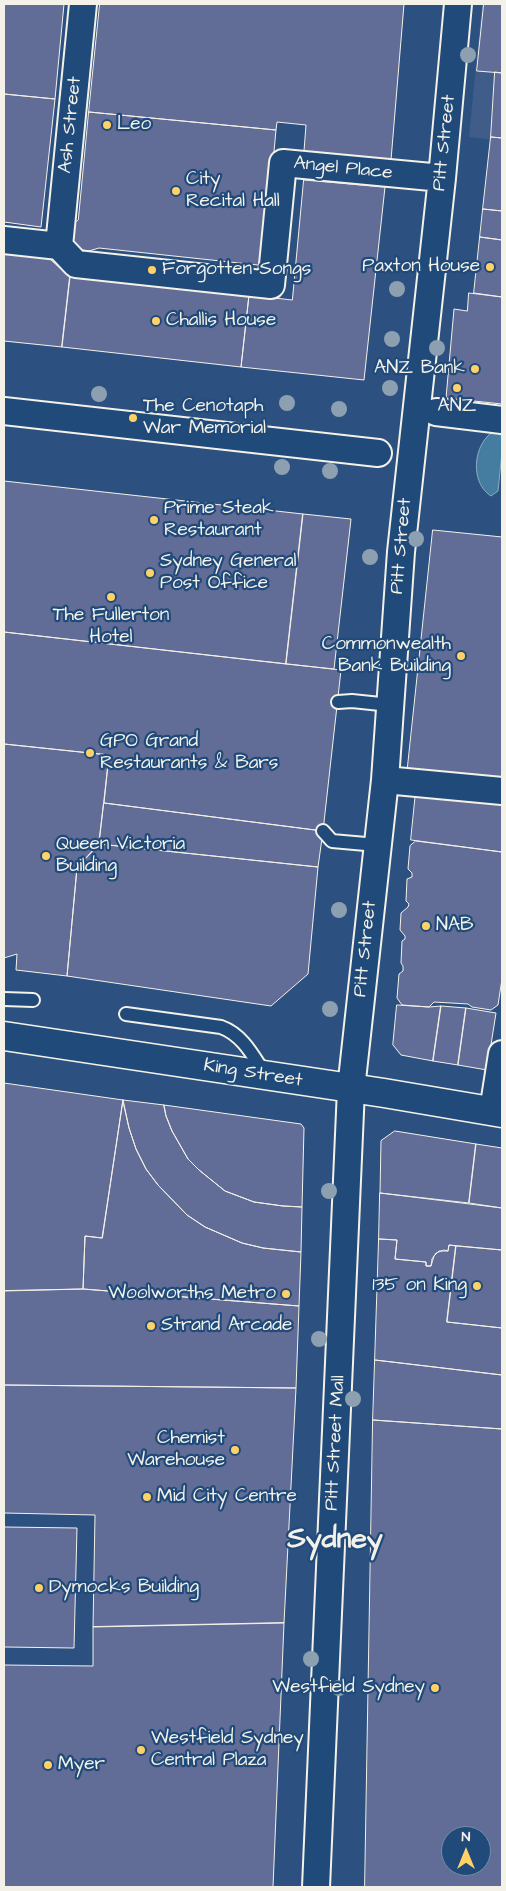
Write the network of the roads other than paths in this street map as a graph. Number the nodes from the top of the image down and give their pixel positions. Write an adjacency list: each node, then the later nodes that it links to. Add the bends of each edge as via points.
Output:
1 (83, 4): 5 (street, Ash Street, via 72,108)
2 (458, 4): 3 (street, Pitt Street)
3 (442, 178): 5 (street, Angel Place, via 283,163 271,285); 11 (street, Pitt Street, via 400,552)
4 (4, 240): 5 (street, Angel Place)
5 (68, 255)
6 (4, 411): 9 (street)
7 (436, 412): 8 (street)
8 (502, 420)
9 (378, 454)
10 (338, 702): 11 (lane)
11 (390, 705): 12 (street, Pitt Street)
12 (384, 780): 13 (street); 15 (street, Pitt Street)
13 (502, 791)
14 (323, 831): 15 (lane, via 332,841)
15 (377, 845): 22 (street, Pitt Street)
16 (4, 998): 17 (lane)
17 (33, 1000)
18 (126, 1014): 21 (lane, via 228,1029 241,1039)
19 (4, 1036): 21 (main road, King Street)
20 (502, 1054): 23 (street)
21 (266, 1076): 22 (main road, King Street)
22 (352, 1089): 23 (main road, King Street); 24 (street, Pitt Street Mall)
23 (497, 1112)
24 (316, 1887)

